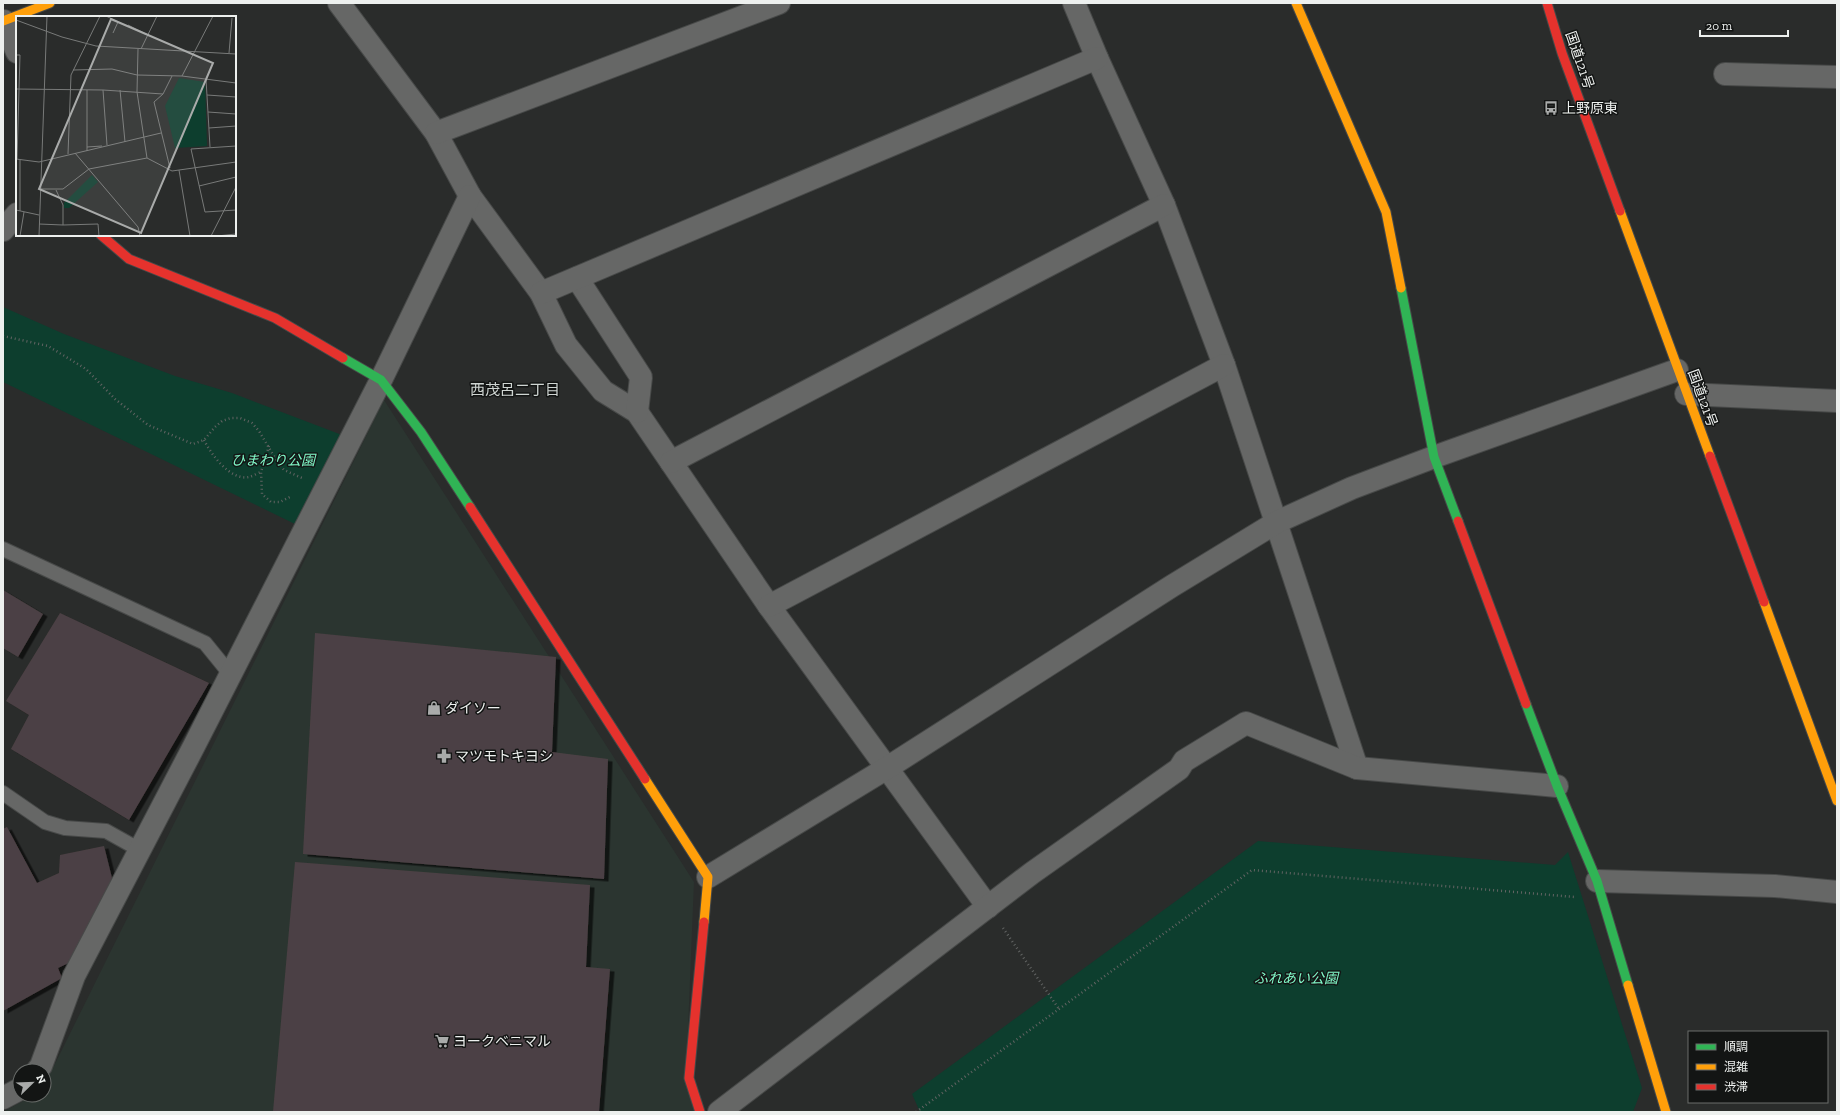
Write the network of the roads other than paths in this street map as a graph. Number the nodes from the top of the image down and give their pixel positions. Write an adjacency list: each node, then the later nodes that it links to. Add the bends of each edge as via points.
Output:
1 (50, 3): 8 (main road)
2 (339, 3): 14 (street)
3 (779, 3): 14 (street)
4 (1074, 3): 11 (street)
5 (1296, 3): 28 (main road, via 1386,212)
6 (1547, 3): 23 (main road, 国道121号, via 1562,53)
7 (16, 16): 9 (main road)
8 (17, 16)
9 (4, 21): 10 (street)
10 (16, 50)
11 (1097, 58): 16 (street); 20 (street)
12 (1725, 74): 13 (street)
13 (1837, 77)
14 (436, 133): 15 (street)
15 (470, 196): 21 (street); 24 (street)
16 (1164, 205): 22 (street); 29 (street)
17 (16, 215): 18 (street)
18 (3, 230)
19 (102, 236): 24 (main road, via 129,259 275,318)
20 (577, 278): 21 (street); 27 (street, via 641,377)
21 (541, 293): 27 (street, via 566,345 603,391)
22 (1224, 365): 30 (street); 32 (street)
23 (1677, 370): 25 (main road, 国道121号); 28 (street)
24 (381, 380): 33 (street); 40 (main road, via 421,432)
25 (1686, 394): 26 (street); 38 (main road, 国道121号)
26 (1837, 401)
27 (637, 412): 29 (street)
28 (1434, 457): 30 (street, via 1352,488); 36 (main road)
29 (671, 462): 32 (street)
30 (1277, 522): 34 (street); 35 (street)
31 (3, 549): 33 (lane, via 205,643)
32 (769, 606): 34 (street)
33 (231, 675): 39 (street)
34 (887, 768): 40 (street); 43 (street)
35 (1357, 768): 36 (street); 43 (street, via 1246,723 1184,761 1179,769)
36 (1557, 786): 41 (main road)
37 (3, 793): 39 (lane, via 45,822 65,828 106,831)
38 (1837, 801)
39 (140, 850): 44 (street, via 74,976)
40 (708, 876): 48 (main road, via 689,1078)
41 (1597, 881): 42 (street, via 1775,886); 47 (main road)
42 (1837, 892)
43 (988, 907): 49 (street)
44 (42, 1063)
45 (12, 1093): 46 (street)
46 (3, 1098)
47 (1663, 1111)
48 (700, 1112)
49 (719, 1112)

